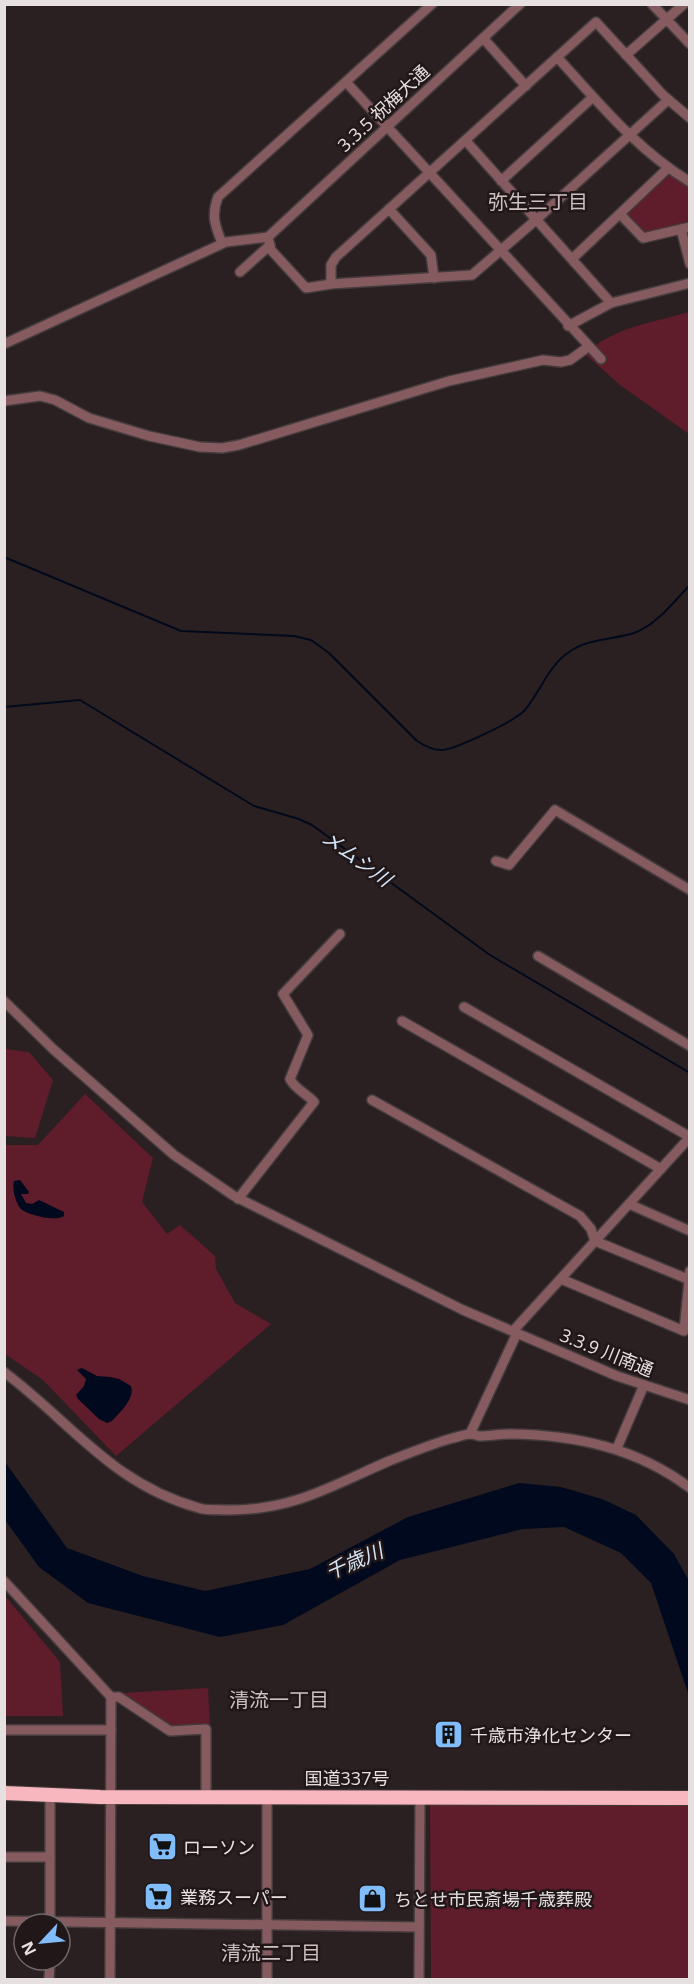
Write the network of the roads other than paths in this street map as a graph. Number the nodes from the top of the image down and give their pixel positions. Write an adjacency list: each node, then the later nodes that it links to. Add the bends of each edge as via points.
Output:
1 (432, 4): 10 (street)
2 (520, 4): 6 (street, 3.3.5 祝梅大通)
3 (652, 4): 5 (street)
4 (684, 4): 5 (street)
5 (667, 20): 7 (street); 8 (street)
6 (483, 38): 11 (street); 15 (street, 3.3.5 祝梅大通)
7 (690, 44)
8 (626, 55): 9 (street, via 596,22); 13 (street)
9 (557, 57): 11 (street); 12 (street)
10 (346, 82): 15 (street); 27 (street, via 218,197 213,212)
11 (526, 86): 17 (street)
12 (593, 97): 16 (street); 20 (street)
13 (668, 100): 14 (street); 16 (street)
14 (690, 118)
15 (387, 126): 19 (street); 26 (street, 3.3.5 祝梅大通)
16 (629, 135): 18 (street); 24 (street)
17 (466, 141): 19 (street); 20 (street)
18 (667, 169): 21 (street); 23 (street)
19 (430, 173): 22 (street); 28 (street)
20 (501, 181): 24 (street)
21 (690, 182)
22 (389, 209): 32 (street, via 431,255); 34 (street, via 336,257 331,265)
23 (620, 214): 25 (street, via 643,238); 29 (street)
24 (537, 219): 28 (street); 29 (street)
25 (686, 228): 30 (street)
26 (269, 241): 27 (street); 31 (street, 3.3.5 祝梅大通); 34 (street, via 271,250 306,288)
27 (222, 243): 37 (street)
28 (501, 252): 32 (street, via 472,275); 36 (street)
29 (572, 259): 35 (street)
30 (690, 264)
31 (240, 272)
32 (434, 278): 34 (street)
33 (690, 283): 35 (street)
34 (332, 284)
35 (611, 303): 36 (street)
36 (568, 326): 38 (street)
37 (4, 344)
38 (588, 347): 39 (street); 40 (street, via 570,360 543,360 449,381 222,448 200,447 103,423 40,396)
39 (601, 359)
40 (4, 401)
41 (496, 861): 42 (street, via 509,865 555,810)
42 (690, 890)
43 (340, 934): 52 (street, via 284,994 308,1035 290,1079 314,1102)
44 (538, 956): 48 (street)
45 (4, 1001): 52 (street, 3.3.9 川南通, via 174,1155)
46 (464, 1007): 50 (street)
47 (402, 1021): 51 (street)
48 (690, 1046)
49 (372, 1100): 55 (street, via 580,1216)
50 (690, 1137): 51 (street)
51 (661, 1169): 53 (street)
52 (238, 1198): 59 (street, 3.3.9 川南通)
53 (629, 1204): 54 (street); 55 (street)
54 (690, 1230)
55 (595, 1241): 57 (street); 58 (street)
56 (690, 1271): 58 (street)
57 (561, 1279): 58 (street, via 684,1331); 59 (street)
58 (689, 1280)
59 (515, 1332): 61 (street, 3.3.9 川南通); 63 (street)
60 (4, 1372): 63 (street, via 121,1472 201,1509 256,1509 293,1502 387,1462)
61 (644, 1385): 62 (street, 3.3.9 川南通); 64 (street)
62 (690, 1400)
63 (470, 1434): 64 (street, via 548,1435)
64 (617, 1448): 65 (street)
65 (690, 1488)
66 (4, 1581): 67 (street)
67 (111, 1697): 69 (street); 72 (street, via 119,1697 170,1731 206,1729)
68 (4, 1730): 69 (street)
69 (111, 1730): 75 (street)
70 (4, 1793): 71 (highway, 国道337号)
71 (50, 1793): 75 (highway, 国道337号); 78 (street)
72 (206, 1796): 73 (highway, 国道337号); 75 (highway, 国道337号)
73 (267, 1796): 74 (highway, 国道337号); 82 (street)
74 (420, 1796): 76 (highway, 国道337号); 83 (street)
75 (111, 1797): 81 (street)
76 (690, 1798)
77 (4, 1857): 78 (street)
78 (50, 1857): 79 (street)
79 (50, 1912)
80 (72, 1923): 81 (street)
81 (111, 1924): 82 (street); 84 (street)
82 (267, 1926): 83 (street); 85 (street)
83 (419, 1927): 86 (street)
84 (110, 1980)
85 (267, 1980)
86 (419, 1980)

